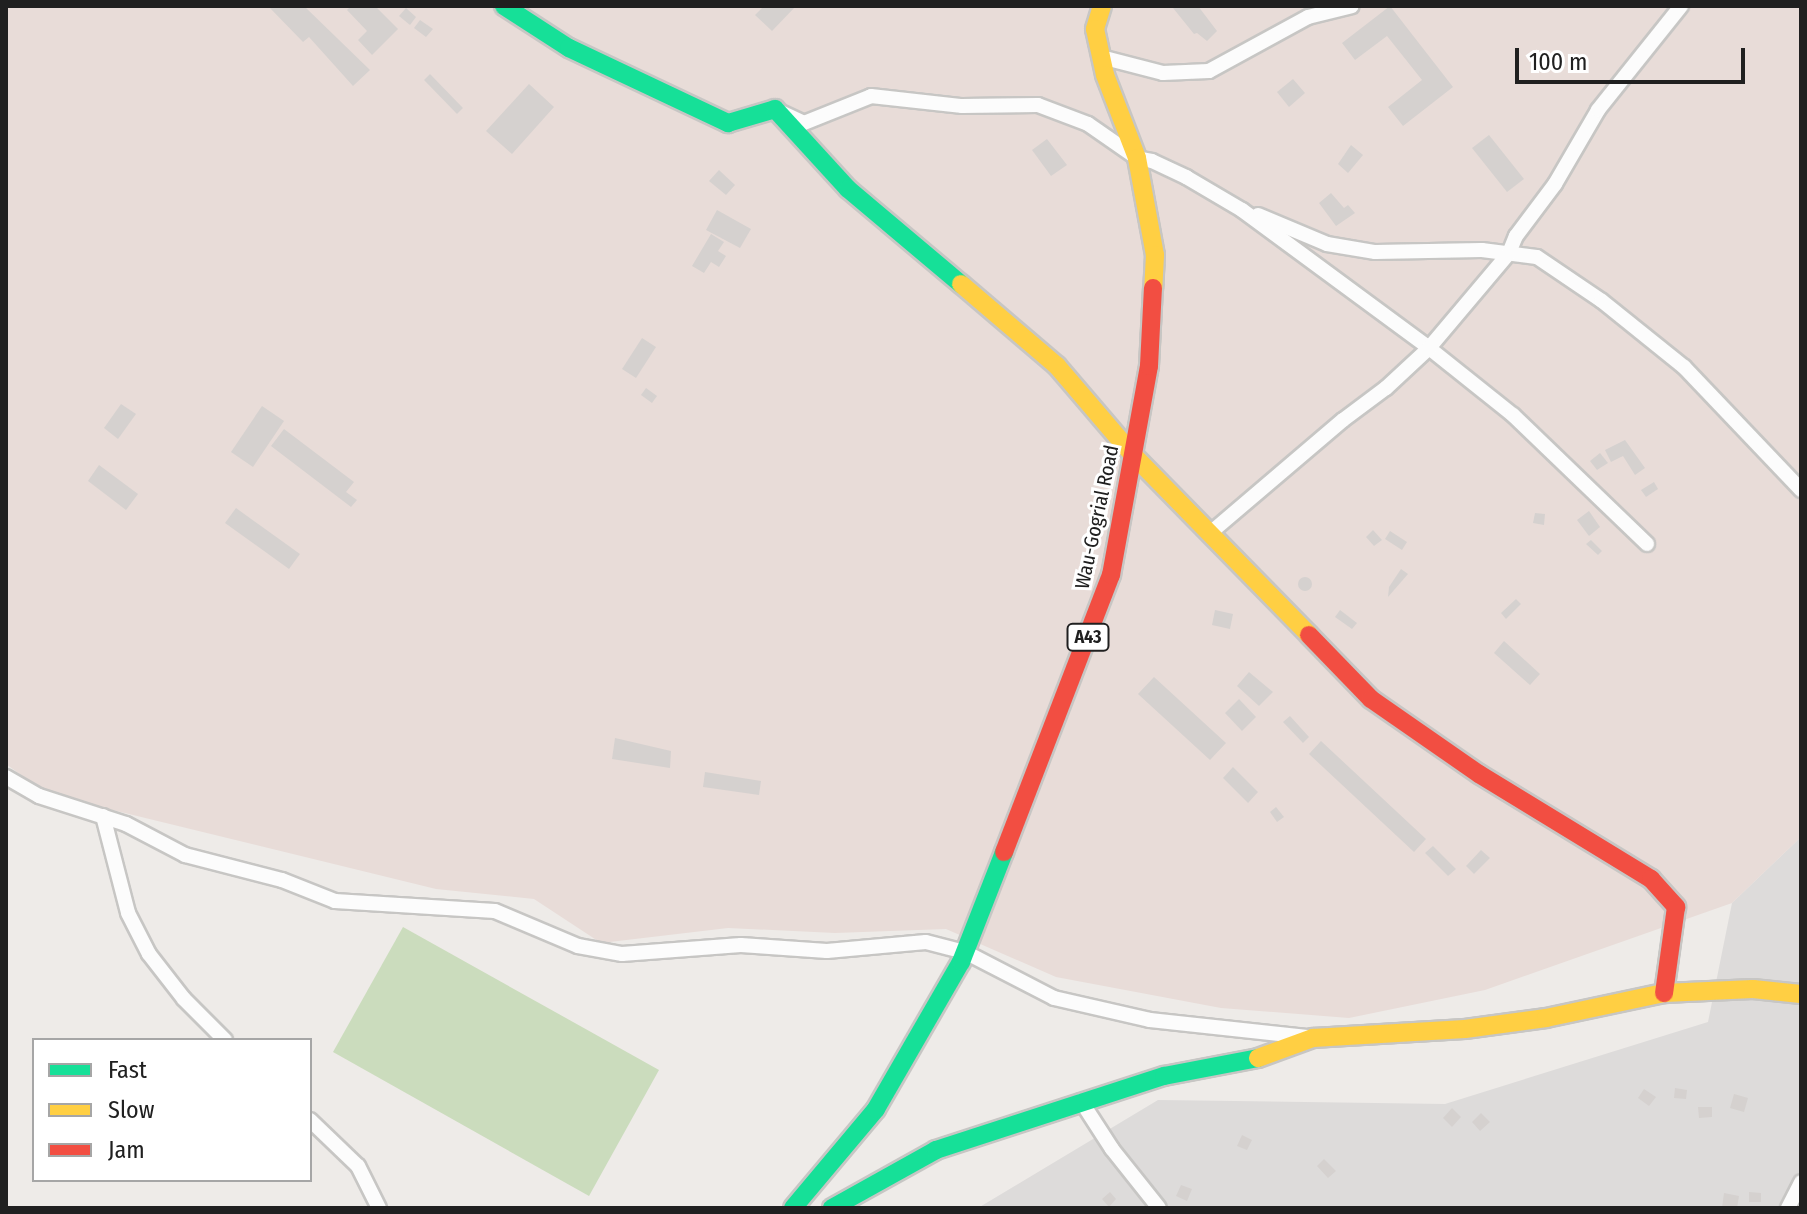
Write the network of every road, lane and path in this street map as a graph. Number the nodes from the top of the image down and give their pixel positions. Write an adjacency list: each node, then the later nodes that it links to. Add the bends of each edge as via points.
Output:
1 (504, 6): 6 (main road, via 569,48 728,123)
2 (1102, 6): 5 (main road, Wau-Gogrial Road / A43, via 1095,29)
3 (1352, 6): 5 (street, via 1308,17 1209,71 1163,73)
4 (1681, 6): 9 (street, via 1598,110)
5 (1101, 57): 7 (main road, Wau-Gogrial Road / A43)
6 (775, 109): 7 (street, via 804,123 871,96 962,106 1038,105 1088,124); 11 (main road, via 848,189 1057,366)
7 (1137, 158): 8 (street, via 1186,177); 11 (main road, Wau-Gogrial Road / A43, via 1155,255 1149,366)
8 (1242, 210): 9 (street, via 1327,244 1375,252); 10 (street)
9 (1509, 253): 10 (street); 12 (street, via 1537,257 1602,301 1672,358)
10 (1429, 348): 13 (street); 14 (street, via 1513,415)
11 (1133, 455): 13 (main road); 17 (main road, Wau-Gogrial Road / A43, via 1111,575)
12 (1801, 490)
13 (1209, 534): 18 (main road, via 1371,699 1479,774 1651,879 1676,907)
14 (1647, 544)
15 (6, 777): 16 (street, via 39,796)
16 (103, 816): 17 (street, via 185,855 282,880 319,897 495,911 601,952 741,945 827,951 926,942); 20 (street, via 128,913 149,954)
17 (965, 952): 21 (street, via 1054,998 1150,1020); 26 (main road, Wau-Gogrial Road / A43, via 876,1109)
18 (1664, 993): 19 (main road, via 1753,989); 21 (main road, via 1465,1029)
19 (1801, 994)
20 (223, 1038)
21 (1313, 1038): 22 (main road, via 1246,1063 1164,1076)
22 (1081, 1101): 27 (main road, via 936,1150); 28 (street)
23 (312, 1122): 25 (street, via 358,1166)
24 (1801, 1182): 29 (street)
25 (379, 1208)
26 (793, 1208)
27 (832, 1208)
28 (1159, 1208)
29 (1788, 1208)

